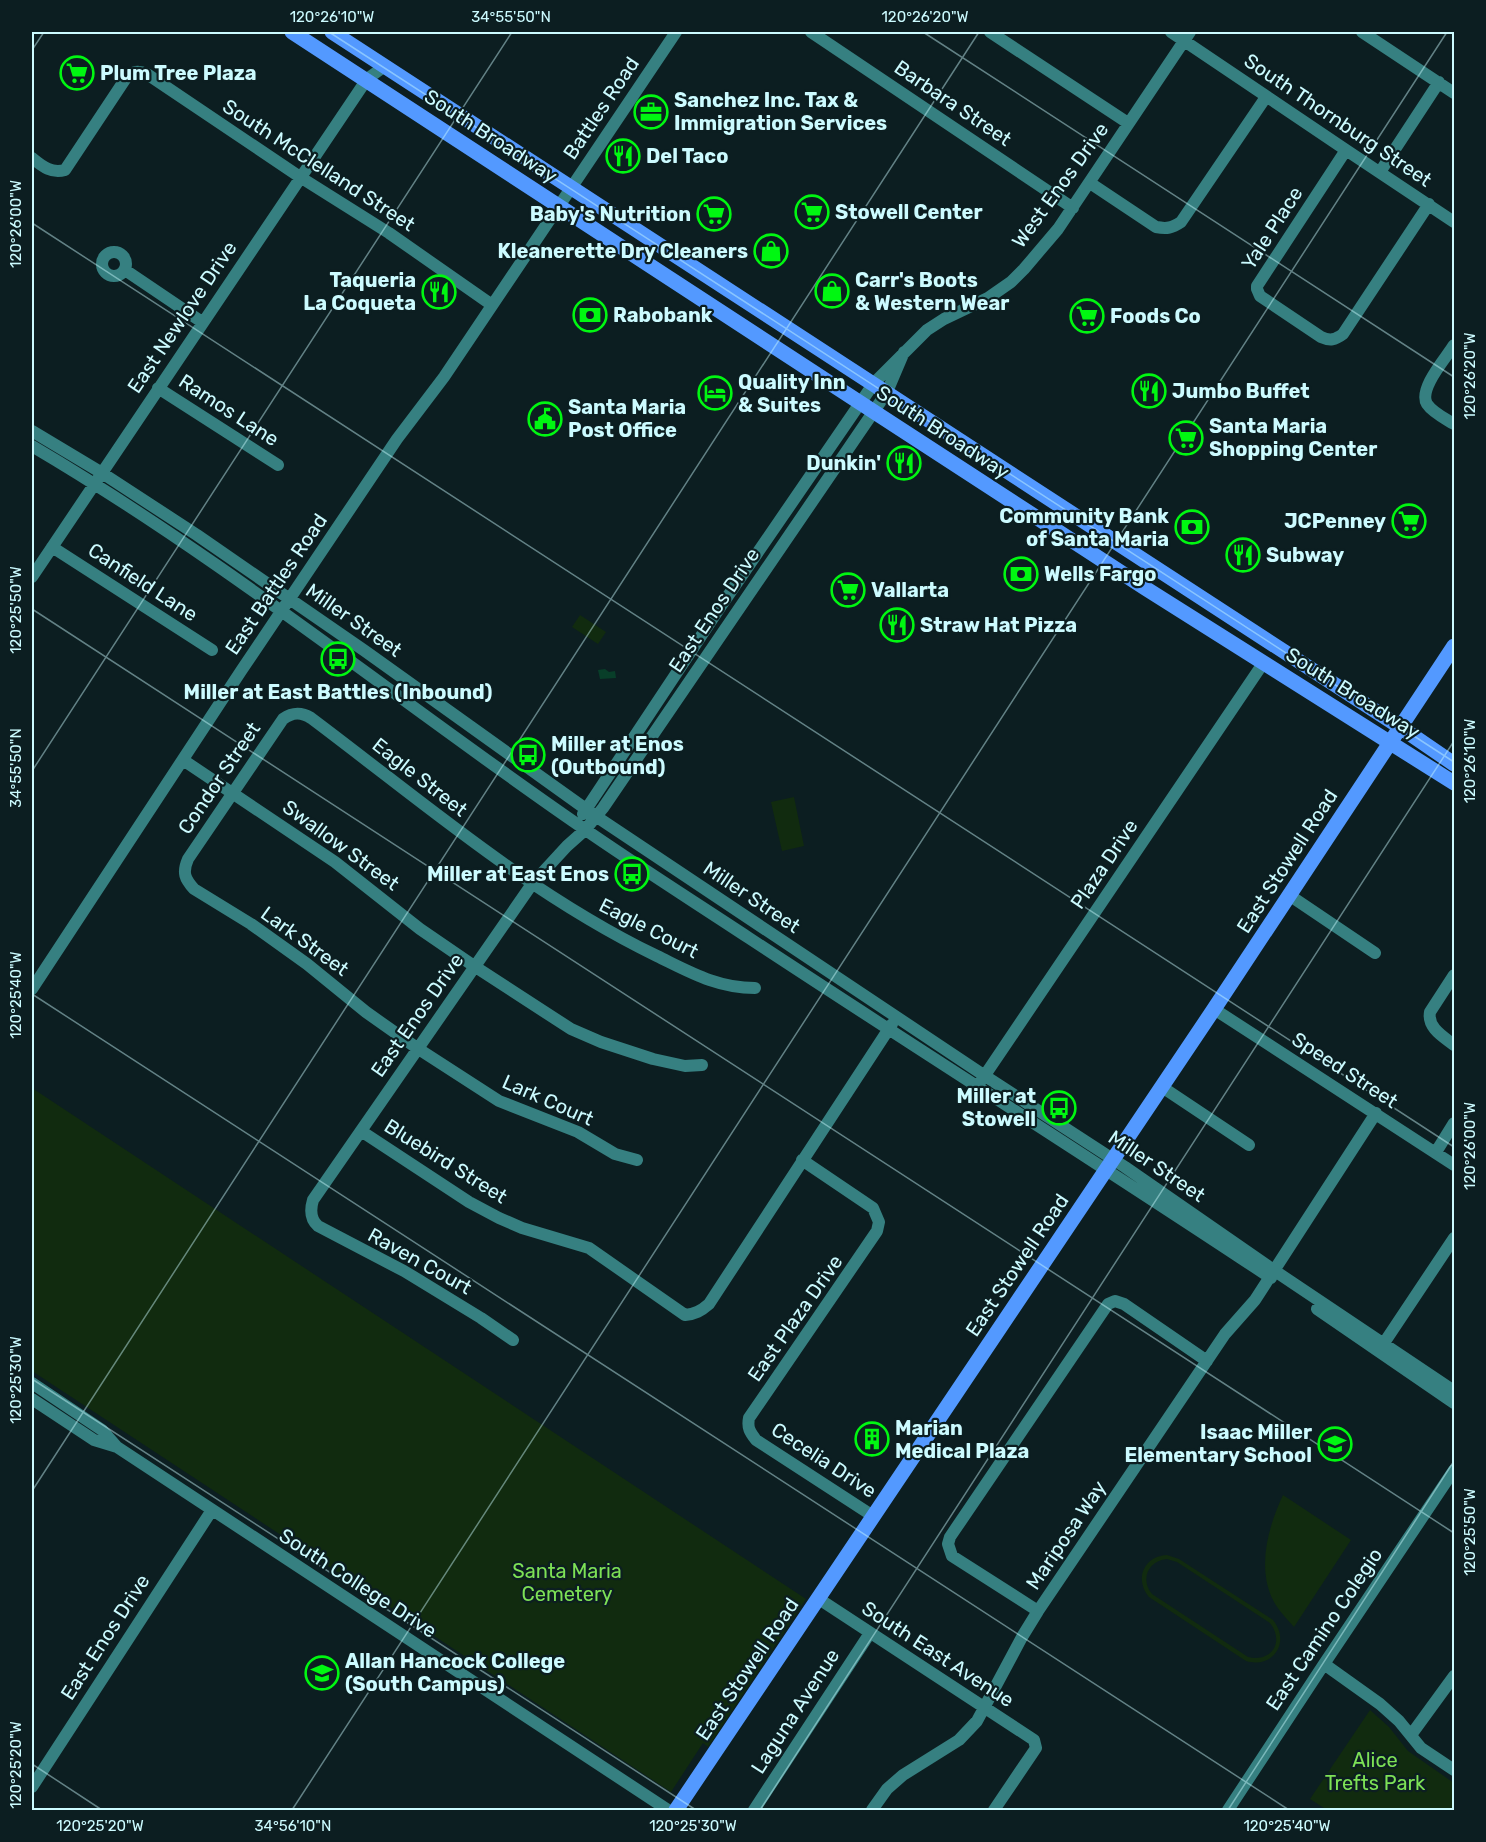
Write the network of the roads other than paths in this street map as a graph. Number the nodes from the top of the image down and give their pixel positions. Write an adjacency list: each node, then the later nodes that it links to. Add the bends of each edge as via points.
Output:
1 (292, 32): 11 (main road, South Broadway)
2 (332, 32): 9 (main road, South Broadway)
3 (673, 32): 21 (street, Battles Road)
4 (811, 32): 24 (street, Barbara Street)
5 (990, 32): 15 (street)
6 (1171, 32): 8 (street, South Thornburg Street)
7 (1362, 32): 12 (street)
8 (1187, 36): 14 (street, South Thornburg Street); 15 (street, West Enos Drive)
9 (371, 57): 10 (main road, South Broadway); 11 (street, East Newlove Drive)
10 (385, 66): 11 (street, East Newlove Drive); 21 (main road, South Broadway)
11 (366, 79): 19 (street, East Newlove Drive); 23 (main road, South Broadway)
12 (1439, 82): 13 (street); 18 (street)
13 (1455, 93)
14 (1266, 97): 16 (street, South Thornburg Street); 20 (street, via 1174,227 1156,227)
15 (1128, 123): 20 (street, West Enos Drive)
16 (1346, 150): 18 (street, South Thornburg Street); 22 (street, Yale Place, via 1257,286 1260,296 1321,337 1336,339 1343,334)
17 (32, 158): 19 (street, South McClelland Street, via 50,170 64,170 126,78 140,71)
18 (1380, 172): 22 (street, South Thornburg Street)
19 (300, 177): 27 (street, South McClelland Street); 28 (street, East Newlove Drive)
20 (1090, 183): 24 (street, West Enos Drive)
21 (571, 186): 23 (street, Battles Road); 31 (main road, South Broadway)
22 (1429, 204): 25 (street, South Thornburg Street)
23 (558, 205): 27 (street, East Battles Road); 32 (main road, South Broadway)
24 (1073, 208): 31 (street, West Enos Drive, via 1011,282 927,330 904,352)
25 (1455, 222)
26 (125, 270): 28 (street)
27 (492, 305): 40 (street, East Battles Road)
28 (202, 322): 30 (street, East Newlove Drive)
29 (1455, 345): 33 (street, via 1426,388 1425,397 1428,406)
30 (158, 388): 36 (street, Ramos Lane); 37 (street, East Newlove Drive)
31 (881, 388): 32 (street, East Enos Drive); 46 (main road, South Broadway)
32 (867, 408): 44 (main road, South Broadway); 52 (street, East Enos Drive, via 721,606); 53 (street, East Enos Drive)
33 (1455, 424)
34 (32, 431): 37 (street, Miller Street)
35 (32, 446): 37 (street, Miller Street)
36 (278, 465)
37 (98, 478): 38 (street, East Newlove Drive); 40 (street, Miller Street); 41 (street, Miller Street)
38 (52, 547): 39 (street, East Newlove Drive); 43 (street, Canfield Lane)
39 (32, 577)
40 (291, 599): 41 (street, East Battles Road); 52 (street, Miller Street)
41 (282, 612): 48 (street, East Battles Road); 54 (street, Miller Street)
42 (1455, 646): 46 (main road, East Stowell Road)
43 (212, 650)
44 (1264, 662): 47 (main road, South Broadway); 69 (street, Plaza Drive)
45 (283, 719): 51 (street, Condor Street); 56 (street, Eagle Street, via 294,713 311,718)
46 (1400, 727): 47 (main road, East Stowell Road); 49 (main road, South Broadway)
47 (1390, 741): 50 (main road, South Broadway); 57 (main road, East Stowell Road)
48 (183, 760): 51 (street, Swallow Street); 62 (street, East Battles Road)
49 (1455, 764)
50 (1455, 783)
51 (233, 793): 55 (street, Condor Street); 59 (street, Swallow Street, via 336,862)
52 (585, 809): 53 (street, Miller Street); 54 (street, East Enos Drive)
53 (597, 817): 54 (street, East Enos Drive); 64 (street, Miller Street)
54 (581, 827): 56 (street, East Enos Drive); 65 (street, Miller Street)
55 (188, 860): 67 (street, Lark Street, via 184,877 194,889 308,964)
56 (532, 884): 59 (street, East Enos Drive); 61 (street, Eagle Court, via 625,940 696,974 737,988)
57 (1289, 895): 58 (street); 63 (main road, East Stowell Road)
58 (1374, 953)
59 (474, 966): 67 (street, East Enos Drive); 68 (street, Swallow Street, via 563,1024 601,1042 674,1064)
60 (1455, 975): 66 (street, via 1428,1019)
61 (755, 988)
62 (32, 989)
63 (1214, 1009): 70 (main road, East Stowell Road); 72 (street, Speed Street)
64 (897, 1016): 65 (street); 69 (street, Miller Street)
65 (888, 1030): 71 (street, Miller Street); 78 (street)
66 (1455, 1045)
67 (417, 1048): 74 (street, East Enos Drive); 77 (street, Lark Court, via 499,1101 578,1132 615,1154)
68 (702, 1065)
69 (985, 1076): 71 (street, Plaza Drive); 79 (street, Miller Street)
70 (1162, 1087): 75 (street); 79 (main road, East Stowell Road)
71 (977, 1088): 79 (street, Miller Street)
72 (1376, 1113): 76 (street, Speed Street); 83 (street, Mariposa Way)
73 (1455, 1123): 76 (street)
74 (361, 1131): 78 (street, Bluebird Street, via 499,1218 589,1248 685,1315 709,1304); 81 (street, East Enos Drive, via 313,1200)
75 (1249, 1144)
76 (1436, 1152): 80 (street, Speed Street)
77 (637, 1160)
78 (802, 1160): 91 (street, East Plaza Drive, via 873,1208 879,1222 873,1240 749,1418)
79 (1110, 1164): 83 (street, Miller Street); 95 (main road, East Stowell Road)
80 (1455, 1165)
81 (311, 1214): 84 (street, Raven Court, via 318,1226 404,1271)
82 (1455, 1238): 85 (street)
83 (1272, 1274): 85 (street, Miller Street); 86 (street, Mariposa Way)
84 (513, 1340)
85 (1382, 1348): 88 (street, Miller Street); 90 (street, Miller Street)
86 (1207, 1360): 97 (street, Mariposa Way); 97 (street, via 1124,1304 1108,1304 956,1527 948,1544 952,1556)
87 (32, 1383): 92 (street, South College Drive, via 102,1430)
88 (1455, 1391)
89 (32, 1399): 92 (street, South College Drive, via 94,1440)
90 (1455, 1403)
91 (753, 1436): 95 (street, Cecelia Drive)
92 (117, 1447): 94 (street, South College Drive)
93 (1455, 1470): 99 (street, East Camino Colegio)
94 (212, 1510): 104 (street, East Enos Drive); 105 (street, South College Drive)
95 (873, 1516): 96 (main road, East Stowell Road)
96 (819, 1599): 98 (street, South East Avenue); 106 (main road, East Stowell Road)
97 (1038, 1611): 101 (street, Mariposa Way)
98 (870, 1633): 101 (street, South East Avenue); 107 (street, Laguna Avenue)
99 (1324, 1664): 102 (street, via 1380,1704); 110 (street, East Camino Colegio)
100 (1455, 1676): 102 (street)
101 (985, 1708): 108 (street, Mariposa Way, via 959,1740 903,1775); 109 (street, South East Avenue, via 1035,1742 1036,1748)
102 (1411, 1735): 103 (street, via 1421,1748)
103 (1455, 1770)
104 (32, 1787)
105 (668, 1810)
106 (676, 1810)
107 (754, 1810)
108 (872, 1810)
109 (994, 1810)
110 (1228, 1810)

